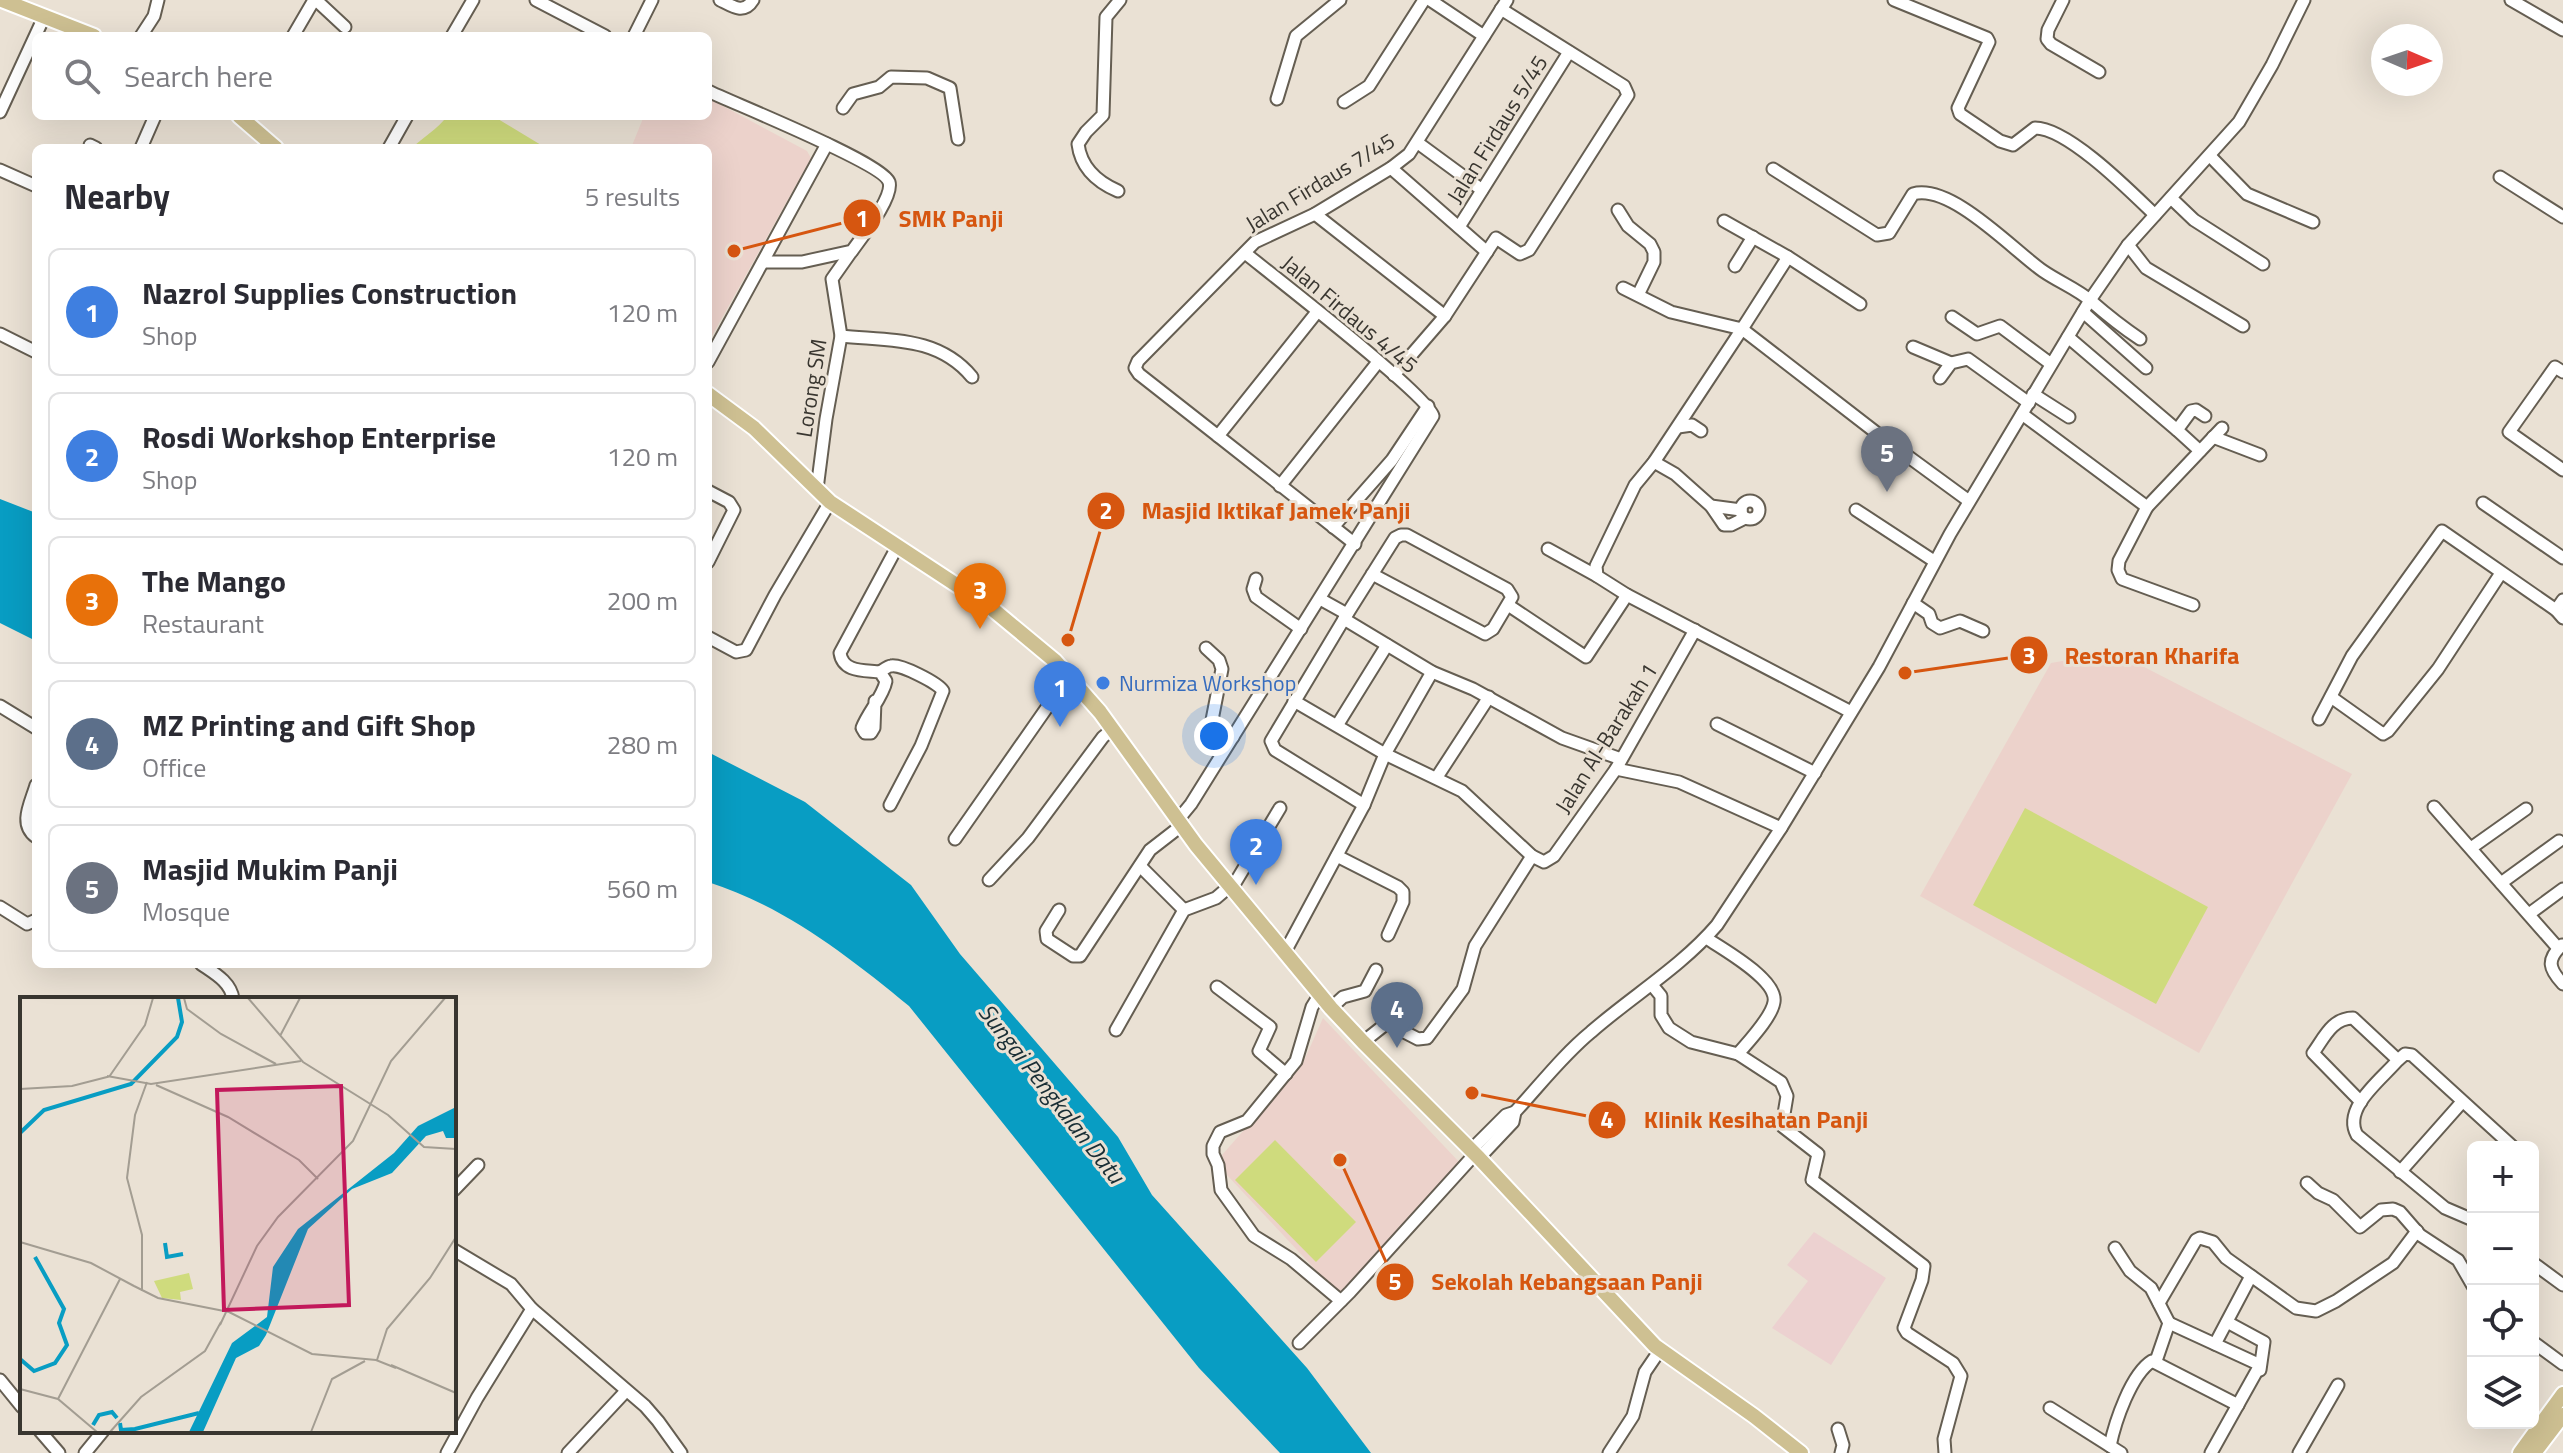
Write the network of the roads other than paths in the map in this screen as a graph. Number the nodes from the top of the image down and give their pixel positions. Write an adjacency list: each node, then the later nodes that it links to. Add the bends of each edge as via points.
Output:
1 (2, 0): 15 (main road)
2 (158, 0): 25 (street)
3 (315, 0): 20 (street); 26 (street)
4 (473, 0): 27 (street)
5 (536, 0): 28 (street)
6 (652, 0): 29 (street)
7 (720, 0): 16 (street, via 740,9)
8 (1120, 0): 55 (street, via 1106,17 1103,115 1078,144 1085,167)
9 (1340, 0): 35 (street, via 1296,36)
10 (1427, 0): 30 (street); 36 (street, via 1370,84)
11 (1894, 0): 59 (street, via 1987,38 1960,114 2013,145 2035,128 2050,130 2109,171)
12 (2304, 0): 48 (street, via 2239,122)
13 (2511, 0): 21 (street)
14 (2058, 2): 33 (street, via 2048,42)
15 (24, 4): 18 (main road); 19 (main road); 24 (main road)
16 (750, 4)
17 (1504, 4): 30 (street, Jalan Firdaus 7/45); 32 (street)
18 (0, 8)
19 (44, 17): 22 (street); 23 (main road)
20 (345, 27)
21 (2563, 30)
22 (37, 32)
23 (83, 32)
24 (92, 32)
25 (144, 32)
26 (295, 32)
27 (454, 32)
28 (597, 32)
29 (636, 32)
30 (1484, 36): 43 (street, Jalan Firdaus 7/45)
31 (32, 43): 38 (street)
32 (1569, 52): 54 (street, Jalan Firdaus 5/45); 67 (street, via 1624,86 1626,99 1529,250 1520,254 1496,238)
33 (2099, 72)
34 (712, 93): 47 (street)
35 (1277, 99)
36 (1344, 102)
37 (843, 108): 42 (street, via 853,94 879,87 891,77 927,78 950,88)
38 (0, 112)
39 (153, 120): 44 (street)
40 (244, 120): 45 (main road)
41 (405, 120): 46 (street)
42 (958, 139)
43 (1418, 143): 49 (street, Jalan Firdaus 7/45); 54 (street)
44 (143, 144)
45 (271, 144)
46 (391, 144)
47 (827, 144): 66 (street, Lorong SM, via 880,171 890,182 883,204); 70 (street)
48 (2210, 156): 56 (street); 62 (street, via 2247,194)
49 (1391, 168): 58 (street, Jalan Firdaus 7/45); 63 (street)
50 (1773, 169): 75 (street, via 1877,235 1889,233 1913,194 1931,192 1987,223 2041,270)
51 (0, 170): 53 (street)
52 (2500, 177): 60 (street)
53 (32, 184)
54 (1482, 190): 63 (street, Jalan Firdaus 5/45)
55 (1118, 191)
56 (2171, 198): 59 (street); 71 (street, via 2194,220)
57 (1618, 210): 74 (street, via 1654,252)
58 (1315, 214): 68 (street, Jalan Firdaus 7/45, via 1256,241); 79 (street)
59 (2155, 215): 65 (street)
60 (2563, 217)
61 (1724, 221): 64 (street)
62 (2313, 222)
63 (1459, 227): 67 (street)
64 (1753, 237): 69 (street); 72 (street)
65 (2128, 245): 75 (street); 81 (street, via 2146,268)
66 (852, 251): 70 (street, via 802,262); 84 (street, Lorong SM, via 832,279)
67 (1487, 252): 79 (street)
68 (1245, 253): 77 (street, Jalan Firdaus 4/45); 107 (street, Jalan Firdaus 7/45, via 1136,364 1139,374)
69 (1788, 257): 76 (street); 82 (street)
70 (763, 262): 89 (street)
71 (2263, 264)
72 (1735, 266)
73 (1623, 288): 74 (street)
74 (1638, 295): 82 (street, via 1671,312)
75 (2090, 300): 78 (street); 86 (street)
76 (1860, 304)
77 (1317, 312): 90 (street, Jalan Firdaus 4/45); 107 (street)
78 (2083, 312): 85 (street); 93 (street)
79 (1445, 316): 95 (street)
80 (1952, 317): 92 (street, via 1977,334 2000,326)
81 (2243, 326)
82 (1742, 329): 104 (street); 115 (street)
83 (0, 334): 88 (street)
84 (841, 336): 96 (street, via 932,347 954,358); 113 (street, Lorong SM)
85 (2068, 337): 92 (street); 105 (street)
86 (2140, 339)
87 (1913, 347): 91 (street)
88 (32, 350)
89 (712, 355)
90 (1378, 362): 95 (street, Jalan Firdaus 4/45); 112 (street)
91 (1951, 363): 97 (street); 99 (street, via 1969,360)
92 (2051, 364): 99 (street)
93 (2146, 368)
94 (2559, 370): 111 (street, via 2509,432)
95 (1394, 375): 100 (street, Jalan Firdaus 4/45)
96 (972, 377)
97 (1940, 378)
98 (712, 397): 113 (main road, via 754,428)
99 (2031, 398): 101 (street); 103 (street)
100 (1428, 406): 121 (street, via 1392,460); 122 (street, via 1432,419)
101 (2022, 414): 115 (street); 119 (street)
102 (2205, 416): 105 (street, via 2191,411)
103 (2069, 417)
104 (1678, 427): 106 (street, via 1692,425); 110 (street)
105 (2177, 430): 108 (street)
106 (1701, 431)
107 (1218, 436): 112 (street)
108 (2200, 451): 109 (street, via 2217,433); 119 (street)
109 (2260, 455)
110 (1654, 462): 118 (street); 130 (street, via 1635,485 1596,566)
111 (2563, 470)
112 (1280, 486): 121 (street)
113 (817, 489): 116 (main road)
114 (712, 493): 125 (street, via 734,510)
115 (1969, 501): 127 (street)
116 (830, 502): 123 (main road); 142 (street, via 746,650 736,652)
117 (2483, 503): 126 (street)
118 (1711, 506): 118 (street, via 1743,514 1724,525)
119 (2147, 507): 136 (street, via 2119,561 2119,575)
120 (1856, 510): 127 (street)
121 (1333, 527): 122 (street)
122 (1355, 544): 133 (street)
123 (897, 547): 145 (street, via 840,653 846,666); 147 (main road, via 1010,622)
124 (1548, 549): 130 (street)
125 (712, 554)
126 (2563, 558)
127 (1934, 561): 134 (street)
128 (2501, 573): 137 (street); 149 (street, via 2438,669 2388,731 2383,734); 149 (street, via 2442,531 2352,656)
129 (1372, 574): 135 (street, via 1485,634); 135 (street, via 1395,538 1404,534 1507,589 1512,597); 138 (street)
130 (1597, 576): 132 (street)
131 (1256, 579): 139 (street, via 1256,597)
132 (1627, 595): 135 (street, via 1586,657); 140 (street)
133 (1320, 599): 138 (street); 139 (street)
134 (1913, 603): 141 (street, via 1940,628 1960,621); 153 (street)
135 (1508, 605)
136 (2193, 605)
137 (2561, 609)
138 (1345, 616): 143 (street); 151 (street)
139 (1301, 629): 159 (street)
140 (1695, 630): 153 (street); 161 (street, Jalan Al-Barakah 1)
141 (1983, 631)
142 (712, 639)
143 (1387, 645): 146 (street); 155 (street)
144 (1206, 648): 159 (street, via 1222,669 1212,720)
145 (880, 672): 150 (street, via 886,687); 165 (street, via 898,666 943,691)
146 (1432, 672): 148 (street); 160 (street)
147 (1069, 676): 158 (main road); 173 (street)
148 (1489, 697): 161 (street); 163 (street)
149 (2331, 697): 154 (street)
150 (875, 701)
151 (1294, 701): 155 (street); 166 (street, via 1273,747)
152 (0, 706): 157 (street)
153 (1851, 712): 162 (street)
154 (2319, 719)
155 (1338, 724): 160 (street)
156 (1717, 724): 162 (street)
157 (32, 726)
158 (1113, 729): 170 (main road); 179 (street)
159 (1233, 737): 170 (street)
160 (1385, 754): 163 (street); 166 (street)
161 (1618, 764): 171 (street, via 1679,782); 177 (street, Jalan Al-Barakah 1, via 1554,856 1544,862)
162 (1815, 773): 171 (street)
163 (1437, 777): 177 (street, via 1471,797)
164 (32, 799): 172 (street, via 26,819)
165 (890, 805)
166 (1364, 805): 176 (street)
167 (2434, 807): 175 (street)
168 (1280, 808): 181 (street)
169 (2526, 809): 175 (street)
170 (1179, 823): 178 (street); 181 (main road)
171 (1781, 828): 189 (street)
172 (32, 834)
173 (955, 839)
174 (2559, 841): 180 (street)
175 (2471, 848): 180 (street)
176 (1337, 856): 188 (street, via 1403,892); 191 (street)
177 (1532, 856): 201 (street, via 1475,946 1463,989 1427,1038 1418,1039 1387,1023)
178 (1140, 866): 184 (street, via 1080,956 1047,939); 185 (street)
179 (989, 880)
180 (2501, 883): 186 (street)
181 (1231, 887): 185 (street); 191 (main road)
182 (2563, 889): 186 (street)
183 (0, 907): 187 (street, via 27,924)
184 (1059, 910)
185 (1184, 910): 200 (street)
186 (2529, 914): 190 (street)
187 (32, 922)
188 (1388, 935)
189 (1706, 938): 195 (street); 202 (street, via 1758,974 1773,992 1769,1013)
190 (2561, 946): 194 (street, via 2550,964)
191 (1285, 952): 197 (main road)
192 (206, 968): 198 (street)
193 (1376, 970): 199 (street, via 1365,991 1343,997)
194 (2563, 984)
195 (1652, 985): 202 (street, via 1661,996 1661,1015 1669,1028 1691,1042); 208 (street, via 1591,1032 1515,1112 1506,1115)
196 (1217, 987): 204 (street, via 1270,1027 1259,1051)
197 (1320, 994): 199 (main road); 204 (street, via 1298,1057)
198 (233, 997)
199 (1331, 1008): 201 (main road)
200 (1116, 1030)
201 (1363, 1042): 208 (main road)
202 (1738, 1054): 253 (street, via 1785,1088 1781,1122 1816,1151 1812,1180 1924,1266 1904,1328 1960,1371)
203 (2398, 1060): 205 (street); 205 (street, via 2353,1018 2335,1023 2313,1053); 206 (street, via 2412,1055)
204 (1286, 1074): 221 (street, via 1247,1121 1216,1137 1213,1154 1220,1184 1254,1236)
205 (2361, 1102): 210 (street, via 2352,1125 2357,1135)
206 (2462, 1102): 207 (street); 210 (street)
207 (2506, 1141)
208 (1475, 1154): 221 (street); 229 (main road)
209 (478, 1165): 212 (street)
210 (2400, 1172): 213 (street, via 2445,1208)
211 (2307, 1183): 214 (street, via 2335,1201 2356,1226 2365,1226 2381,1210 2393,1209)
212 (456, 1188)
213 (2467, 1214)
214 (2417, 1231): 218 (street, via 2393,1263 2316,1311 2296,1308); 219 (street, via 2458,1260)
215 (2115, 1248): 222 (street)
216 (456, 1251): 223 (street, via 511,1284)
217 (2539, 1267): 220 (street)
218 (2251, 1276): 222 (street, via 2215,1243 2200,1238); 224 (street)
219 (2472, 1285)
220 (2563, 1285)
221 (1341, 1301): 226 (street)
222 (2159, 1303): 225 (street)
223 (532, 1309): 235 (street); 247 (street)
224 (2227, 1322): 227 (street); 232 (street, via 2264,1342)
225 (2169, 1323): 227 (street); 230 (street)
226 (1299, 1343)
227 (2215, 1344): 232 (street, via 2256,1363)
228 (2539, 1346): 231 (street)
229 (1660, 1350): 250 (street, via 1645,1372 1633,1416); 251 (main road)
230 (2156, 1361): 238 (street); 244 (street, via 2145,1366 2120,1409)
231 (2563, 1364)
232 (2260, 1370): 238 (street)
233 (0, 1380): 237 (street)
234 (2338, 1385): 256 (street)
235 (626, 1391): 248 (street); 249 (street, via 658,1421)
236 (2563, 1394): 257 (main road)
237 (20, 1405)
238 (2238, 1405): 255 (street)
239 (2050, 1408): 244 (street)
240 (2563, 1415): 258 (main road)
241 (1838, 1429): 252 (street)
242 (42, 1433): 245 (street)
243 (101, 1433): 246 (street)
244 (2110, 1446): 254 (street)
245 (59, 1453)
246 (85, 1453)
247 (447, 1453)
248 (568, 1453)
249 (681, 1453)
250 (1609, 1453)
251 (1801, 1453)
252 (1841, 1453)
253 (1945, 1453)
254 (2121, 1453)
255 (2211, 1453)
256 (2299, 1453)
257 (2520, 1453)
258 (2534, 1453)

